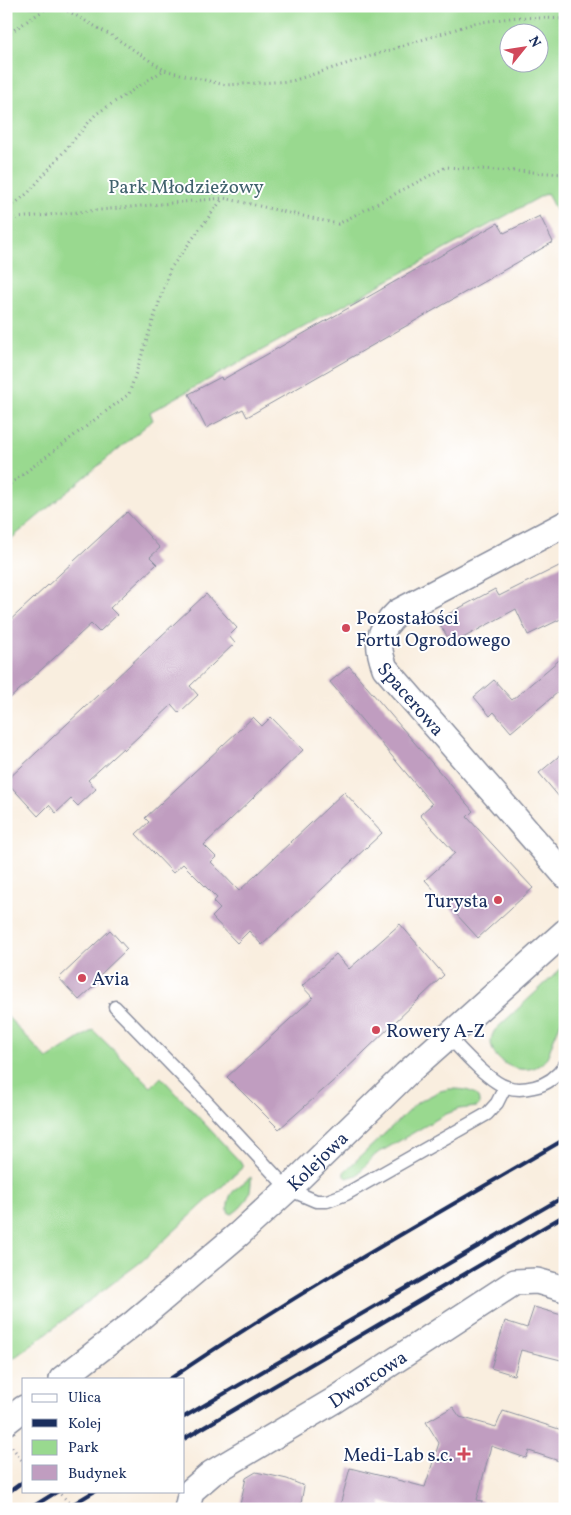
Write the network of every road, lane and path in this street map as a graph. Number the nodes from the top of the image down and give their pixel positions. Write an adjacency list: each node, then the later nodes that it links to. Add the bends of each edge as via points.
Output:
1 (50, 6): 4 (path)
2 (59, 6): 5 (path)
3 (565, 19): 5 (path, via 517,17 475,23 292,81 225,85)
4 (6, 35)
5 (164, 70): 8 (path, via 96,114 29,192)
6 (565, 174): 7 (path, via 446,167 338,224)
7 (224, 198): 9 (path); 10 (path, via 170,269 128,394)
8 (6, 211)
9 (6, 219)
10 (6, 488)
11 (565, 524): 12 (street, Spacerowa, via 398,612 386,624 379,652 385,668)
12 (565, 875)
13 (565, 932): 15 (street, Kolejowa)
14 (115, 1007): 18 (lane)
15 (448, 1036): 17 (lane, via 485,1073); 18 (street, Kolejowa)
16 (565, 1065): 17 (lane, via 544,1085 526,1089)
17 (505, 1087): 18 (lane, via 487,1114 346,1194 316,1201)
18 (288, 1189): 20 (street, Kolejowa, via 135,1322)
19 (565, 1289): 26 (street, Dworcowa, via 537,1281 515,1282 368,1378 212,1473 191,1492)
20 (63, 1378)
21 (22, 1411): 22 (street)
22 (8, 1433): 23 (path)
23 (22, 1458)
24 (58, 1492): 25 (path)
25 (81, 1509)
26 (187, 1509)

